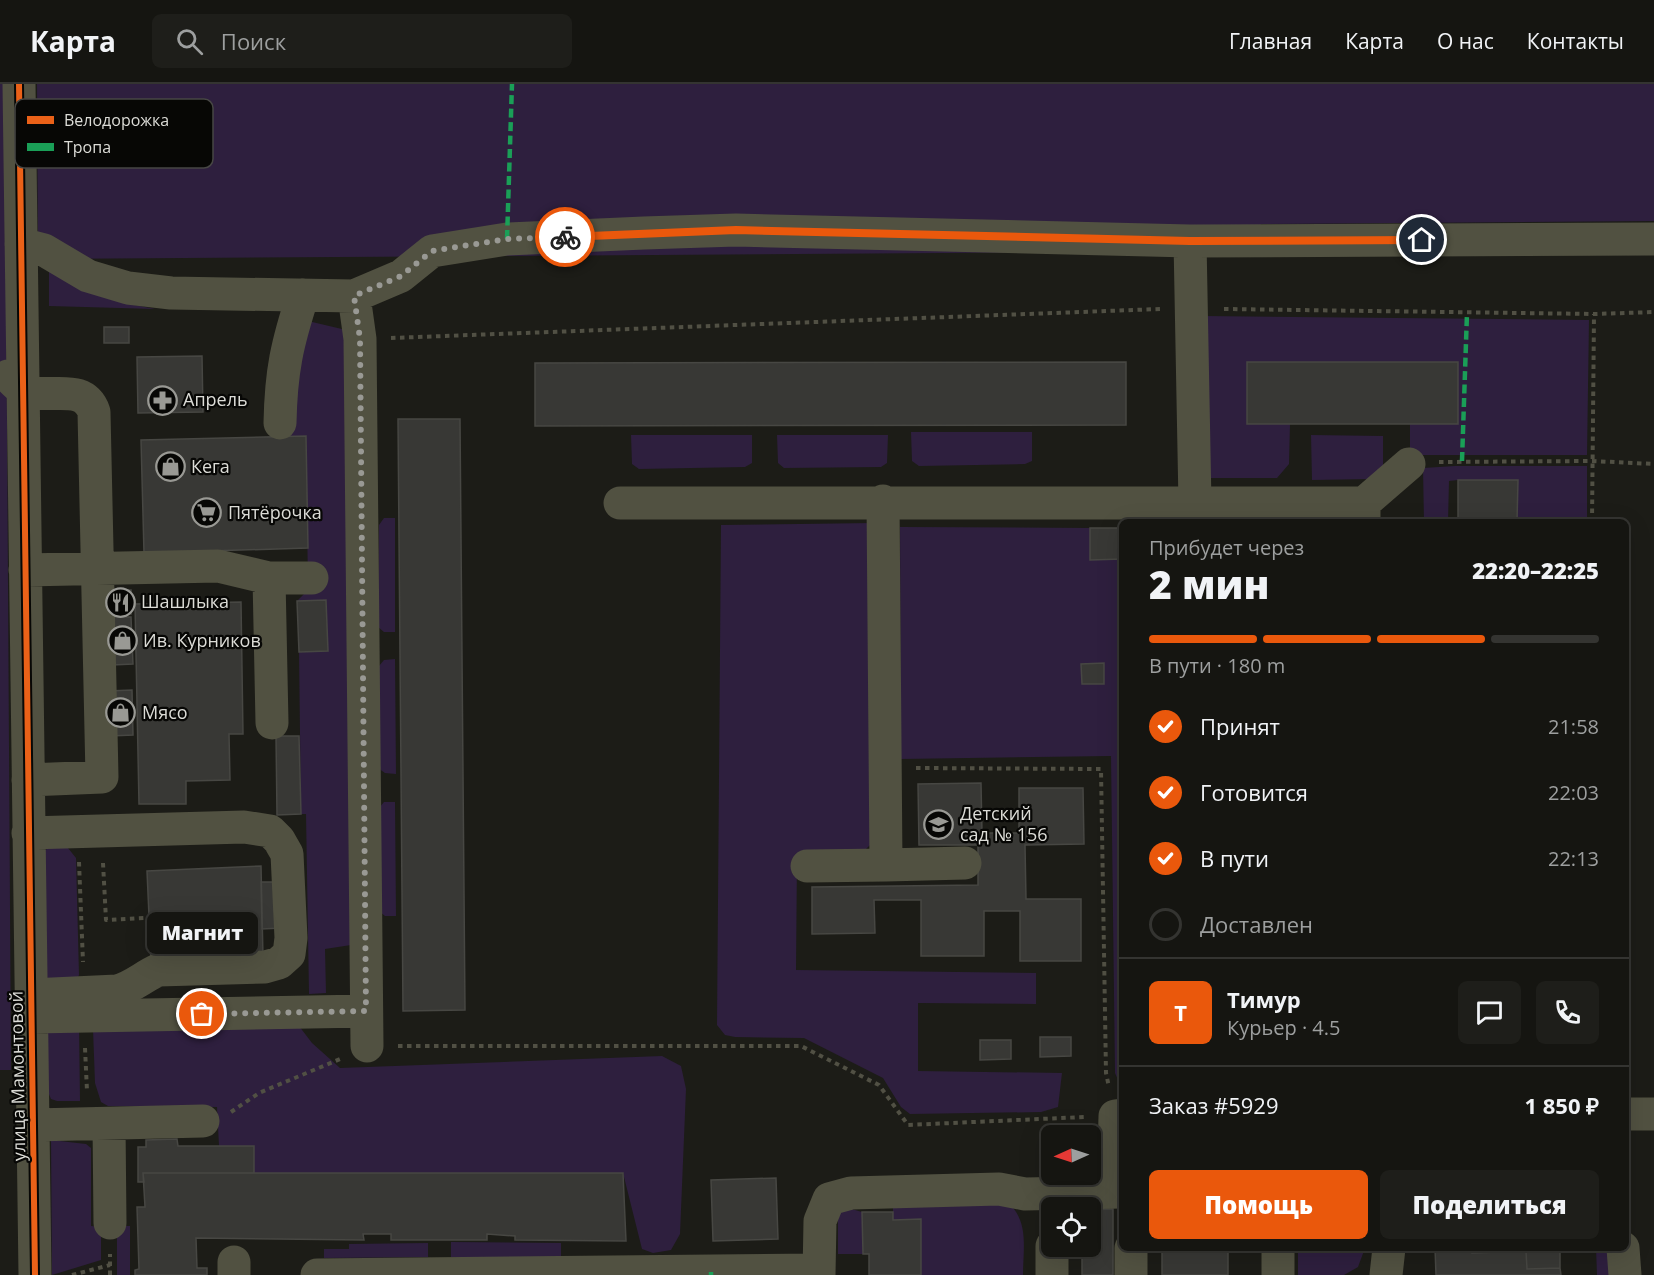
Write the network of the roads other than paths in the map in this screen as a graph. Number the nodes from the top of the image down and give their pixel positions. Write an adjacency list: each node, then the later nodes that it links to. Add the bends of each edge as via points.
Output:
1 (19, 84): 2 (street, улица Мамонтовой)
2 (19, 99)
3 (20, 168): 6 (street, улица Мамонтовой)
4 (1654, 239): 5 (street)
5 (1190, 241): 8 (street, via 736,230 507,239 432,251 401,276); 14 (street)
6 (21, 244): 7 (street, via 44,250 88,276 128,288 171,293); 9 (street, улица Мамонтовой)
7 (303, 295): 8 (street); 10 (street, via 285,351)
8 (354, 296): 28 (street, via 360,339)
9 (11, 379): 16 (street, via 44,393 79,394 91,401); 17 (street, улица Мамонтовой)
10 (280, 423)
11 (1409, 464): 15 (street)
12 (883, 501): 13 (street); 14 (street); 25 (street)
13 (620, 503)
14 (1195, 503): 15 (street)
15 (1364, 513)
16 (96, 569): 17 (street); 18 (street, via 218,566); 22 (street, via 102,777)
17 (25, 570): 21 (street, улица Мамонтовой)
18 (269, 578): 19 (street); 20 (street)
19 (312, 578)
20 (272, 723)
21 (14, 733): 22 (street, улица Мамонтовой)
22 (28, 780): 23 (street, улица Мамонтовой)
23 (28, 833): 27 (street, улица Мамонтовой); 27 (street, via 244,827 270,831 287,854 291,938 289,954 279,963 265,967 158,970 129,988)
24 (965, 863): 25 (street)
25 (886, 865): 26 (street)
26 (807, 866)
27 (32, 1006): 28 (street); 35 (street, улица Мамонтовой)
28 (366, 1011): 29 (street)
29 (367, 1046)
30 (1629, 1114): 31 (street)
31 (1654, 1114)
32 (1119, 1115): 36 (street)
33 (203, 1121): 34 (street)
34 (109, 1124): 35 (street); 39 (street)
35 (34, 1125): 46 (street, улица Мамонтовой)
36 (1115, 1191): 38 (street)
37 (1041, 1197): 45 (street, via 999,1189 851,1193 829,1199 820,1221)
38 (1074, 1197)
39 (110, 1223)
40 (1131, 1251): 49 (street)
41 (1278, 1251): 50 (street)
42 (1389, 1251): 51 (street)
43 (1623, 1251): 52 (street)
44 (1053, 1257): 48 (street)
45 (819, 1272): 47 (street)
46 (35, 1275)
47 (317, 1275)
48 (1052, 1275)
49 (1131, 1275)
50 (1278, 1275)
51 (1386, 1275)
52 (1625, 1275)

